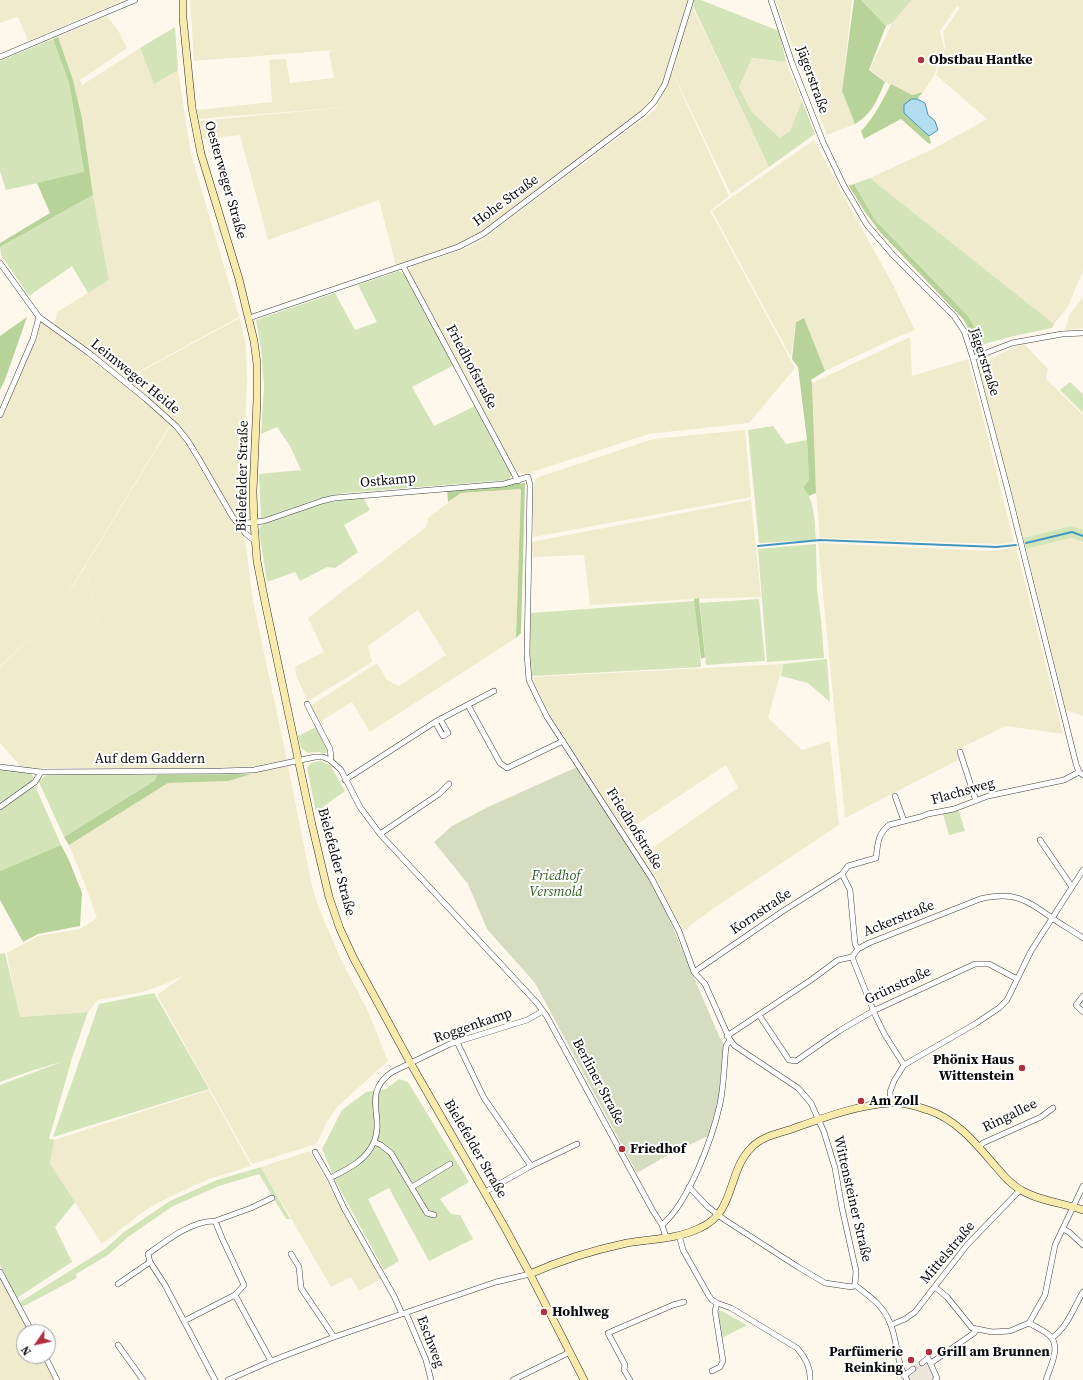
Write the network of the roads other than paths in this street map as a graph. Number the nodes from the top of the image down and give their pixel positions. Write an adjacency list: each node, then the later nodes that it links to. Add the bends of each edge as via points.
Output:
1 (135, 0): 5 (street)
2 (183, 0): 9 (main road, Oesterweger Straße, via 192,108 201,154)
3 (691, 0): 7 (street, Hohe Straße, via 665,84 644,113 484,234 458,247)
4 (771, 0): 11 (street, Jägerstraße, via 823,142 844,186 867,225 954,316 964,331)
5 (0, 57)
6 (0, 263): 8 (street, Leimweger Heide)
7 (403, 266): 9 (street, Hohe Straße); 14 (street, Friedhofstraße)
8 (39, 317): 12 (street, via 33,339); 16 (street, Leimweger Heide, via 89,353 176,426 188,441)
9 (249, 318): 15 (main road, Bielefelder Straße, via 257,364)
10 (1083, 333): 11 (street, via 1012,342)
11 (973, 358): 27 (street, Jägerstraße, via 1076,764)
12 (0, 415)
13 (528, 477): 14 (street, Ostkamp); 21 (street, Friedhofstraße, via 530,485 527,666 529,680 536,695)
14 (518, 481): 15 (street, Ostkamp, via 334,498)
15 (254, 523): 16 (street); 17 (main road, Bielefelder Straße)
16 (238, 524): 17 (street, Leimweger Heide)
17 (255, 541): 23 (main road, Bielefelder Straße, via 264,602)
18 (494, 691): 20 (street)
19 (307, 704): 24 (street, Berliner Straße, via 330,750)
20 (468, 705): 21 (street, via 500,763 507,768); 28 (street)
21 (563, 741): 43 (street, Friedhofstraße, via 652,879 679,931)
22 (960, 752): 31 (street)
23 (299, 760): 24 (street, via 323,757); 26 (street, Auf dem Gaddern, via 254,770); 52 (main road, Bielefelder Straße, via 329,897 340,929)
24 (330, 760): 28 (street, Berliner Straße, via 341,770)
25 (0, 767): 26 (street, Auf dem Gaddern)
26 (40, 772): 32 (street, via 35,782)
27 (1081, 773): 31 (street, Flachsweg, via 1064,780 988,796)
28 (345, 780): 34 (street, Berliner Straße, via 365,816)
29 (448, 784): 34 (street, via 439,794)
30 (895, 796): 33 (street)
31 (976, 801): 33 (street, Flachsweg)
32 (0, 807)
33 (904, 822): 37 (street, Flachsweg, via 889,825 880,833 876,858 848,866)
34 (380, 834): 46 (street, Berliner Straße)
35 (1040, 840): 38 (street)
36 (1083, 870): 38 (street)
37 (842, 874): 41 (street, via 850,890 855,944); 43 (street, Kornstraße, via 782,911)
38 (1072, 886): 39 (street)
39 (1052, 918): 40 (street, Ackerstraße); 41 (street, Ackerstraße, via 1023,899 996,895 980,899); 44 (street)
40 (1083, 938)
41 (858, 949): 42 (street, Ackerstraße)
42 (852, 957): 47 (street); 49 (street, via 838,960)
43 (694, 972): 50 (street, Friedhofstraße, via 705,984)
44 (1017, 979): 47 (street, Grünstraße, via 989,964 975,964); 53 (street, via 1007,1000 999,1008)
45 (1083, 996): 48 (street, via 1076,1005)
46 (543, 1011): 51 (street, Roggenkamp, via 527,1020); 75 (street, Berliner Straße)
47 (873, 1011): 49 (street, Grünstraße, via 796,1061 789,1060); 53 (street)
48 (1083, 1012)
49 (759, 1015): 50 (street)
50 (728, 1038): 56 (street, via 735,1046 798,1088 811,1103); 66 (street, via 720,1105 695,1178)
51 (457, 1042): 52 (street, Roggenkamp); 62 (street, via 484,1098)
52 (411, 1064): 57 (street, Roggenkamp, via 386,1076 376,1092 377,1120); 68 (main road, Bielefelder Straße)
53 (904, 1065): 54 (street, via 890,1092)
54 (891, 1103): 56 (main road, Ringallee); 59 (main road, Ringallee, via 908,1104 942,1115)
55 (1053, 1108): 59 (street, Ringallee)
56 (819, 1119): 73 (main road, via 764,1138 751,1147 742,1160 728,1199); 85 (street, Wittensteiner Straße, via 835,1168 856,1271)
57 (374, 1142): 63 (street, via 361,1160); 65 (street, via 391,1153)
58 (577, 1144): 62 (street)
59 (979, 1147): 67 (main road, Ringallee)
60 (315, 1152): 63 (street, Eschweg)
61 (450, 1164): 65 (street)
62 (531, 1166): 68 (street)
63 (330, 1178): 91 (street, Eschweg, via 344,1208)
64 (1083, 1186): 70 (street)
65 (412, 1187): 72 (street, via 427,1213)
66 (689, 1187): 73 (street); 75 (street, via 671,1218)
67 (1020, 1190): 70 (main road, Ringallee); 86 (street, Mittelstraße, via 967,1245)
68 (485, 1192): 83 (main road, Bielefelder Straße)
69 (272, 1198): 74 (street)
70 (1073, 1206): 71 (main road, Ringallee); 76 (street)
71 (1083, 1210)
72 (434, 1215)
73 (719, 1215): 77 (main road, via 700,1228); 85 (street, via 825,1283 852,1287)
74 (216, 1221): 81 (street, via 207,1221 187,1228 166,1240 148,1254); 88 (street, via 244,1285)
75 (662, 1225): 78 (street, Berliner Straße)
76 (1063, 1229): 79 (street); 93 (street, via 1055,1245 1045,1295)
77 (679, 1235): 78 (main road); 90 (street, via 683,1250 709,1296)
78 (666, 1237): 83 (main road, via 626,1243 564,1260)
79 (1083, 1245)
80 (291, 1254): 97 (street, via 299,1267 301,1288)
81 (150, 1262): 84 (street); 92 (street)
82 (0, 1272): 94 (street)
83 (530, 1274): 91 (street, via 496,1282); 100 (main road, Bielefelder Straße)
84 (118, 1284)
85 (855, 1285): 95 (street, via 878,1304)
86 (935, 1287): 95 (street, Mittelstraße, via 915,1312); 96 (street, via 955,1306 968,1326)
87 (1083, 1292): 98 (street, via 1061,1332)
88 (235, 1295): 92 (street); 101 (street)
89 (684, 1302): 115 (street, via 608,1333)
90 (717, 1303): 106 (street, via 715,1311 723,1361 720,1367); 116 (street, via 731,1308 797,1348 809,1366)
91 (404, 1313): 97 (street); 112 (street, Eschweg, via 426,1360)
92 (184, 1321): 110 (street)
93 (1030, 1323): 96 (street, via 1010,1331); 98 (street)
94 (28, 1324)
95 (891, 1325): 107 (street)
96 (976, 1330): 103 (street)
97 (334, 1337): 101 (street)
98 (1052, 1338): 118 (street, via 1055,1351)
99 (118, 1345): 109 (street)
100 (570, 1352): 113 (street); 114 (main road, Bielefelder Straße)
101 (271, 1361): 111 (street)
102 (922, 1363): 103 (street, via 928,1358)
103 (932, 1363): 117 (street, via 937,1378)
104 (49, 1364): 108 (street)
105 (914, 1369): 107 (street)
106 (712, 1371)
107 (905, 1378)
108 (57, 1380)
109 (143, 1380)
110 (215, 1380)
111 (228, 1380)
112 (431, 1380)
113 (513, 1380)
114 (584, 1380)
115 (630, 1380)
116 (810, 1380)
117 (935, 1380)
118 (1046, 1380)

